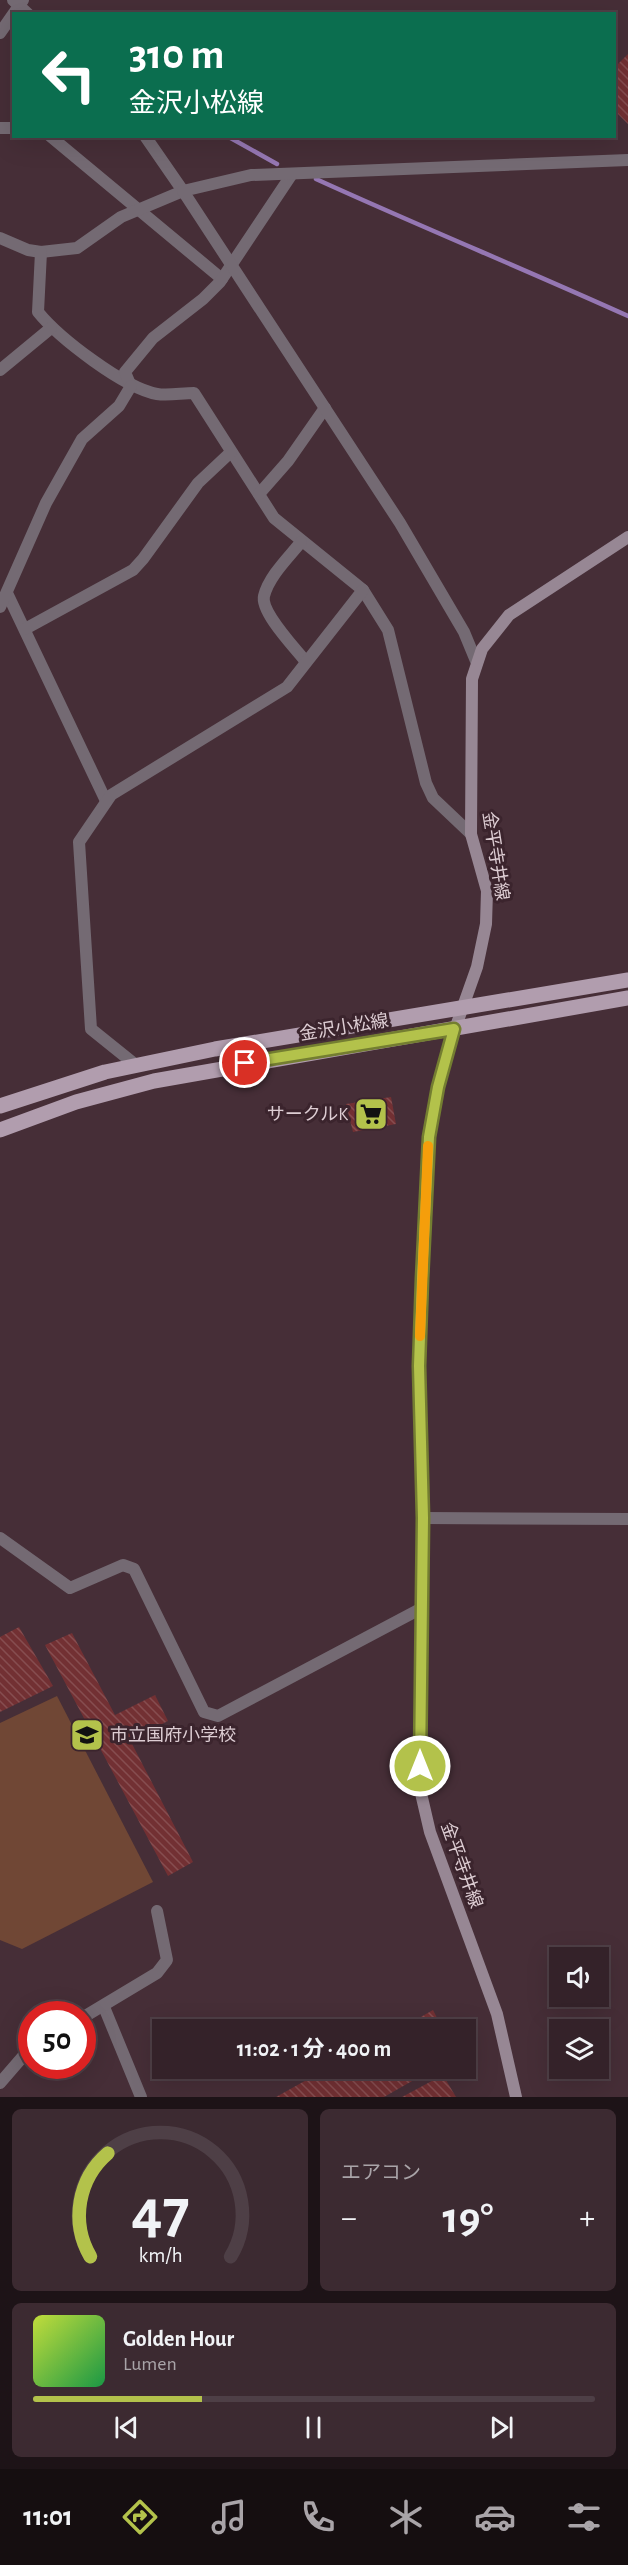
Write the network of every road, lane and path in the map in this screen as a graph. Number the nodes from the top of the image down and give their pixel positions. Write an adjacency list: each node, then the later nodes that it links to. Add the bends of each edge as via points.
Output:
1 (52, 138): 6 (street)
2 (146, 138): 5 (street)
3 (628, 160): 4 (street)
4 (292, 174): 5 (street, via 251,175); 9 (street)
5 (183, 191): 6 (street); 9 (street)
6 (139, 210): 8 (street, via 121,217 77,248); 10 (street)
7 (0, 238): 8 (street)
8 (41, 252): 11 (street, via 38,312)
9 (231, 264): 10 (street); 14 (street)
10 (222, 279): 13 (street, via 153,338 125,372)
11 (51, 328): 12 (street); 13 (street)
12 (0, 370)
13 (131, 386): 15 (street, via 158,394 194,393); 20 (street, via 119,406 82,439 46,503)
14 (325, 408): 16 (street); 23 (street, via 400,523 464,632)
15 (231, 452): 16 (street); 22 (street, via 198,483 133,570)
16 (259, 494): 18 (street, via 274,518)
17 (628, 537): 23 (main road, 金平寺井線, via 509,615 488,639)
18 (301, 542): 19 (street); 24 (street, via 263,597 265,610)
19 (363, 590): 24 (street); 26 (street, via 388,630 429,790)
20 (7, 593): 21 (street); 22 (street)
21 (0, 607)
22 (25, 629): 25 (street)
23 (476, 661): 26 (main road, 金平寺井線, via 470,720)
24 (306, 662): 25 (street, via 287,687)
25 (106, 801): 31 (street, via 79,842 91,1029)
26 (471, 834): 29 (main road, 金平寺井線, via 487,891 486,924 477,967)
27 (628, 980): 29 (main road, 金沢小松線)
28 (628, 998): 30 (main road, 金沢小松線)
29 (461, 1009): 30 (main road, 金平寺井線); 31 (main road, 金沢小松線, via 216,1048)
30 (454, 1029): 33 (main road, 金沢小松線, via 153,1081 76,1102); 34 (main road, 金平寺井線, via 429,1137 419,1366)
31 (137, 1066): 32 (main road, 金沢小松線, via 65,1083)
32 (0, 1106)
33 (0, 1130)
34 (423, 1518): 35 (street); 37 (main road, 金平寺井線)
35 (628, 1519)
36 (0, 1538): 37 (street, via 70,1588 123,1565 134,1569 204,1712 218,1716)
37 (422, 1608): 44 (main road, 金平寺井線, via 420,1789 430,1832 497,2014)
38 (157, 1911): 39 (street, via 167,1960 157,1973)
39 (105, 2007): 40 (street); 43 (street)
40 (96, 2011)
41 (18, 2062): 42 (street)
42 (0, 2083)
43 (141, 2097)
44 (516, 2097)

